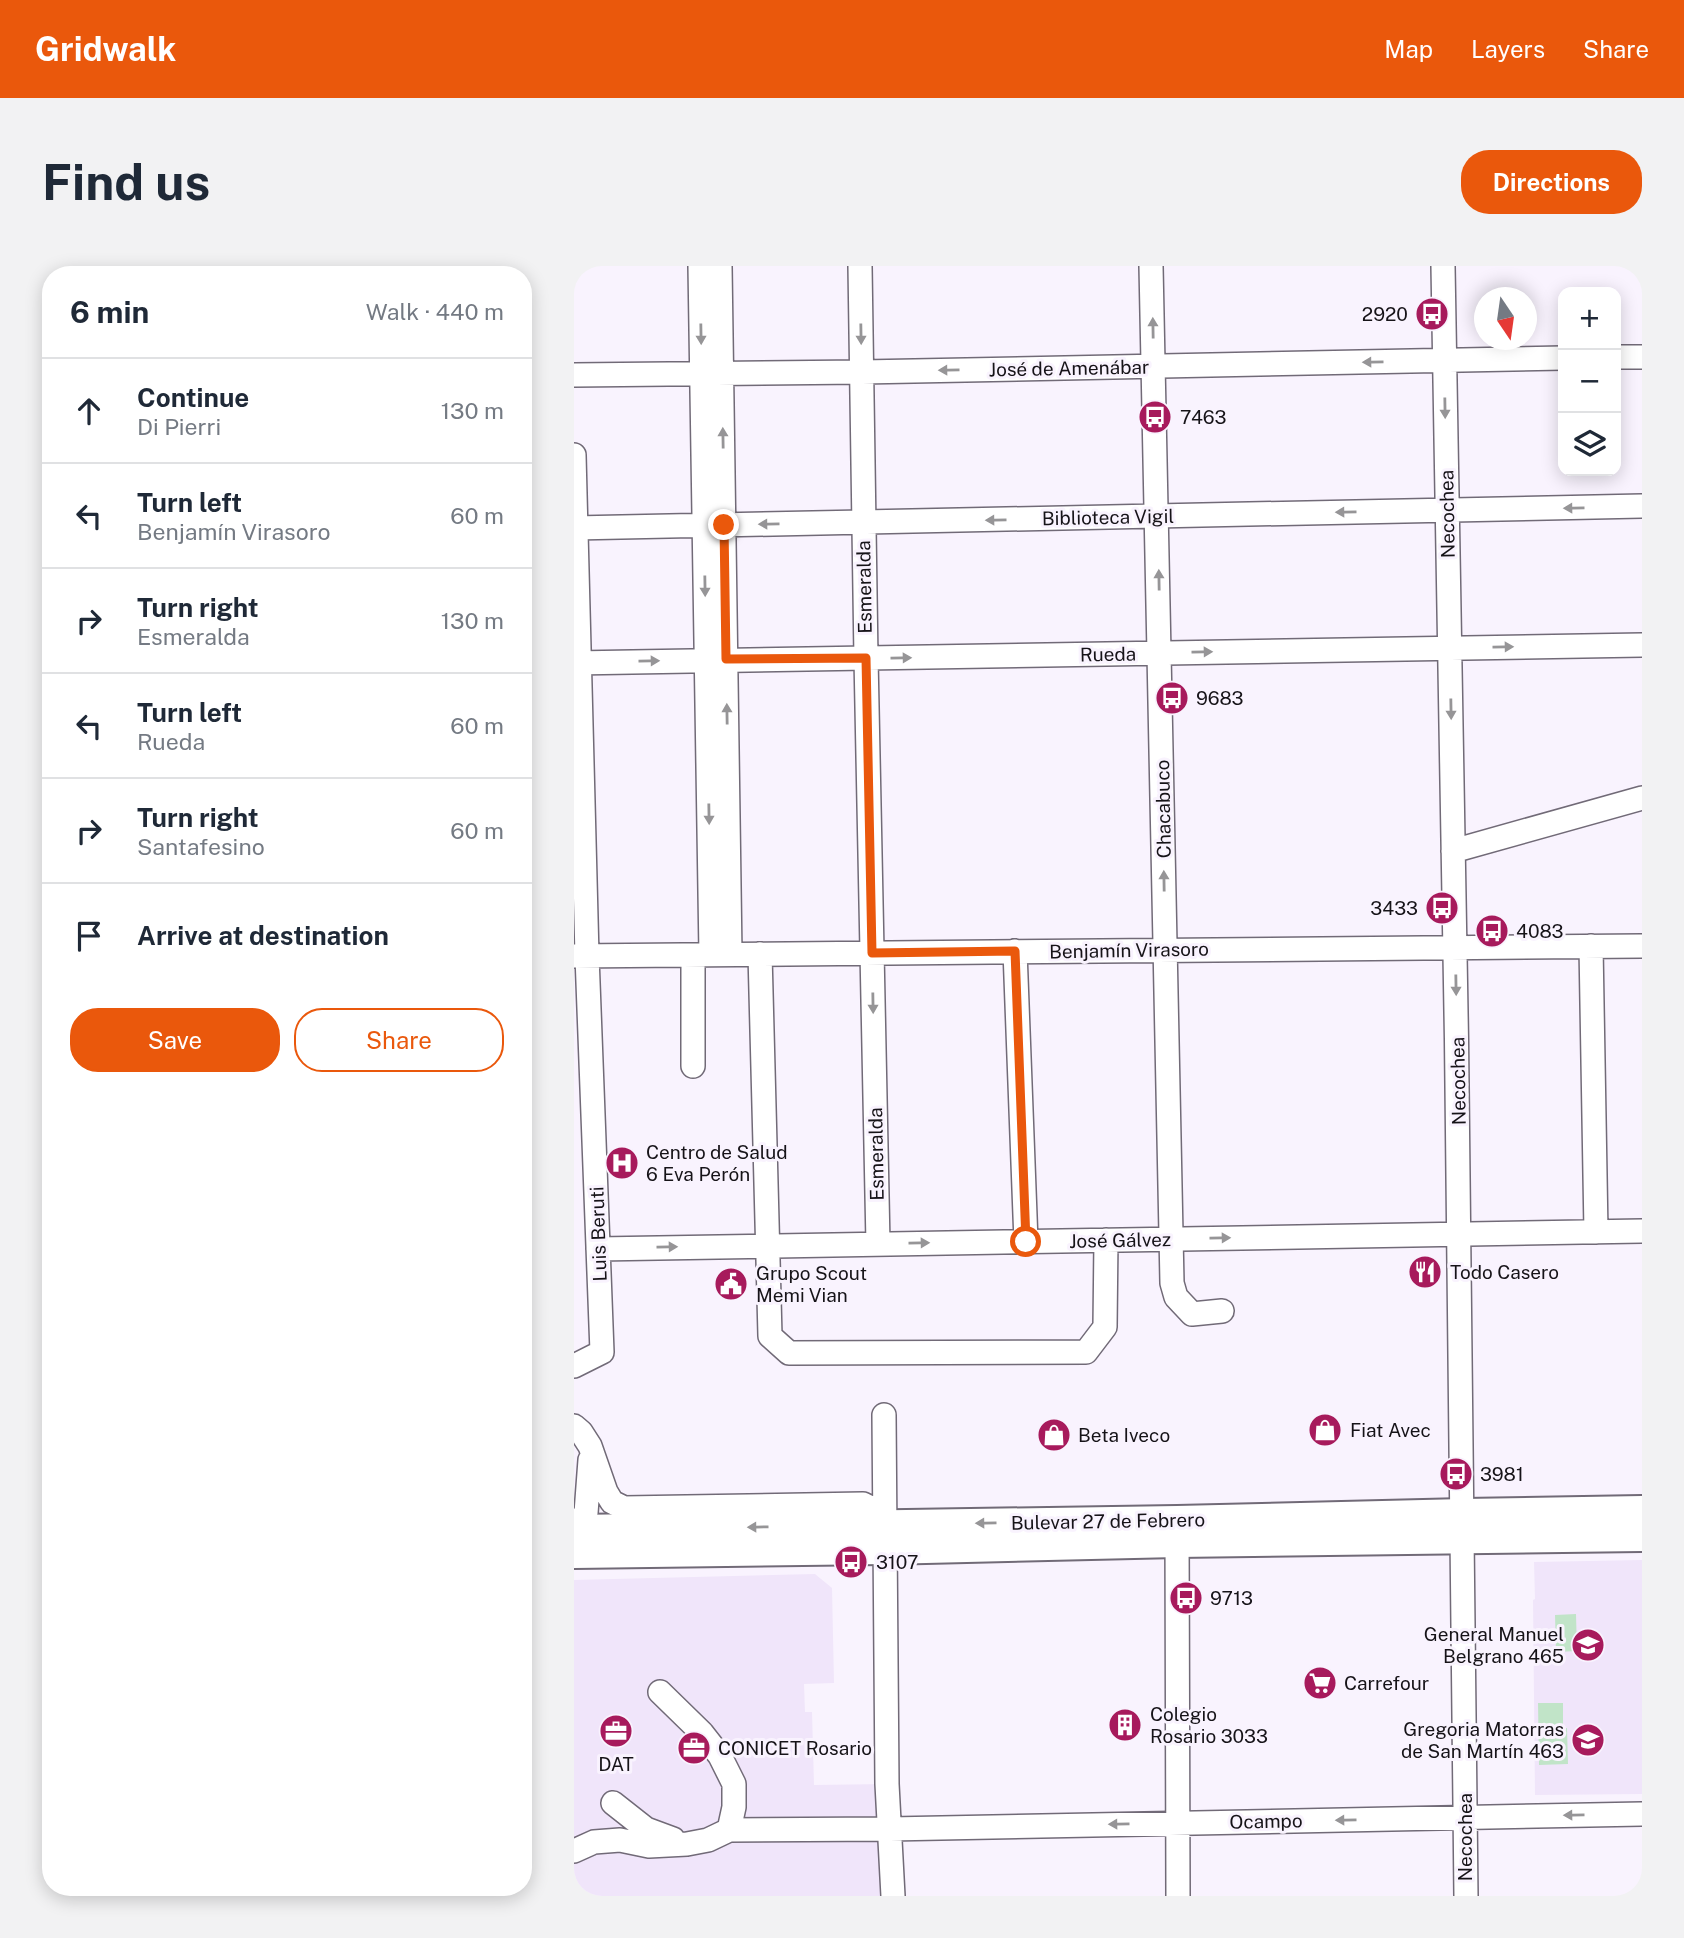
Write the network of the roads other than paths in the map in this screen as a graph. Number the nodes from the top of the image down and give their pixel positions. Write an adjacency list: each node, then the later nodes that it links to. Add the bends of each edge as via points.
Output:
1 (700, 266): 12 (street, one-way to 12)
2 (720, 266): 12 (street)
3 (860, 266): 11 (street, Esmeralda, one-way to 11)
4 (1151, 266): 10 (street, Chacabuco, one-way to 4)
5 (1443, 266): 9 (street, Necochea)
6 (1621, 357): 7 (street)
7 (1642, 357)
8 (1558, 358): 9 (street, José de Amenábar)
9 (1444, 360): 10 (street, José de Amenábar, one-way to 10); 16 (street, Necochea, one-way to 16)
10 (1154, 366): 11 (street, José de Amenábar, one-way to 11); 17 (street, Chacabuco)
11 (862, 372): 12 (street, José de Amenábar); 18 (street, Esmeralda)
12 (712, 373): 13 (street, José de Amenábar); 19 (street)
13 (574, 375)
14 (574, 456): 20 (street, Luis Beruti)
15 (1642, 506): 16 (street, Biblioteca Vigil, one-way to 16)
16 (1447, 510): 17 (street, Biblioteca Vigil, one-way to 17); 22 (street, Necochea)
17 (1157, 516): 18 (street, Biblioteca Vigil, one-way to 18); 23 (street, Chacabuco, one-way to 17)
18 (864, 523): 19 (street, Biblioteca Vigil, one-way to 19); 24 (street, Esmeralda)
19 (714, 525): 20 (street, Biblioteca Vigil); 25 (street)
20 (575, 528): 26 (street, Luis Beruti)
21 (1642, 645): 22 (street, Rueda, one-way to 21)
22 (1450, 648): 23 (street, Rueda, one-way to 22); 28 (street, Necochea, one-way to 28)
23 (1160, 653): 24 (street, Rueda, one-way to 23); 32 (street, Chacabuco, one-way to 23)
24 (866, 658): 25 (street, Rueda); 34 (street, Esmeralda)
25 (716, 660): 26 (street, Rueda, one-way to 25); 35 (street)
26 (577, 663): 37 (street, Luis Beruti)
27 (1642, 798): 28 (street)
28 (1453, 851): 29 (street, Necochea)
29 (1455, 946): 30 (street, Benjamín Virasoro); 32 (street, Benjamín Virasoro); 41 (street, Necochea, one-way to 41)
30 (1591, 946): 31 (street, Benjamín Virasoro); 40 (street)
31 (1642, 946)
32 (1165, 949): 33 (street, Benjamín Virasoro); 42 (street, Chacabuco)
33 (1015, 951): 34 (street, Benjamín Virasoro); 44 (street)
34 (872, 953): 36 (street, Benjamín Virasoro); 45 (street, Esmeralda, one-way to 45)
35 (712, 954): 36 (street, Benjamín Virasoro); 37 (street, Benjamín Virasoro); 38 (street)
36 (760, 954): 46 (street)
37 (581, 956): 47 (street, Luis Beruti)
38 (694, 1066)
39 (1642, 1231): 40 (street, José Gálvez)
40 (1596, 1232): 41 (street, José Gálvez)
41 (1460, 1234): 42 (street, José Gálvez, one-way to 41); 54 (street, Necochea)
42 (1170, 1239): 43 (street, José Gálvez); 48 (street, Chacabuco, via 1176,1297 1192,1314)
43 (1105, 1240): 44 (street, José Gálvez); 46 (street, via 1105,1327 1086,1352 789,1353 770,1336)
44 (1026, 1242): 45 (street, José Gálvez, one-way to 44)
45 (878, 1244): 46 (street, José Gálvez)
46 (768, 1246): 47 (street, José Gálvez, one-way to 46)
47 (598, 1249): 49 (street, Luis Beruti, via 602,1352)
48 (1222, 1311)
49 (574, 1366)
50 (884, 1415): 56 (street)
51 (574, 1426): 52 (street)
52 (590, 1446): 55 (street, via 586,1513); 56 (street, via 606,1492 624,1508 863,1504)
53 (1642, 1510): 54 (main road, Bulevar 27 de Febrero)
54 (1464, 1526): 57 (main road, Bulevar 27 de Febrero); 58 (main road, Bulevar 27 de Febrero); 63 (street, Necochea)
55 (574, 1528): 56 (main road, Bulevar 27 de Febrero, one-way to 55)
56 (885, 1530): 57 (main road, Bulevar 27 de Febrero); 59 (main road, Bulevar 27 de Febrero); 65 (street)
57 (1177, 1532): 64 (street)
58 (1642, 1537)
59 (574, 1554)
60 (660, 1692): 66 (street, via 702,1732 734,1784)
61 (613, 1803): 67 (street, via 646,1829)
62 (1642, 1814): 63 (street, Ocampo, one-way to 63)
63 (1465, 1818): 64 (street, Ocampo, one-way to 64); 71 (street, Necochea)
64 (1178, 1823): 65 (street, Ocampo, one-way to 65); 70 (street)
65 (890, 1829): 66 (street, Ocampo); 69 (street)
66 (729, 1830): 67 (street)
67 (687, 1844): 68 (street, via 649,1846 620,1840 594,1842)
68 (574, 1852)
69 (893, 1896)
70 (1178, 1896)
71 (1465, 1896)

